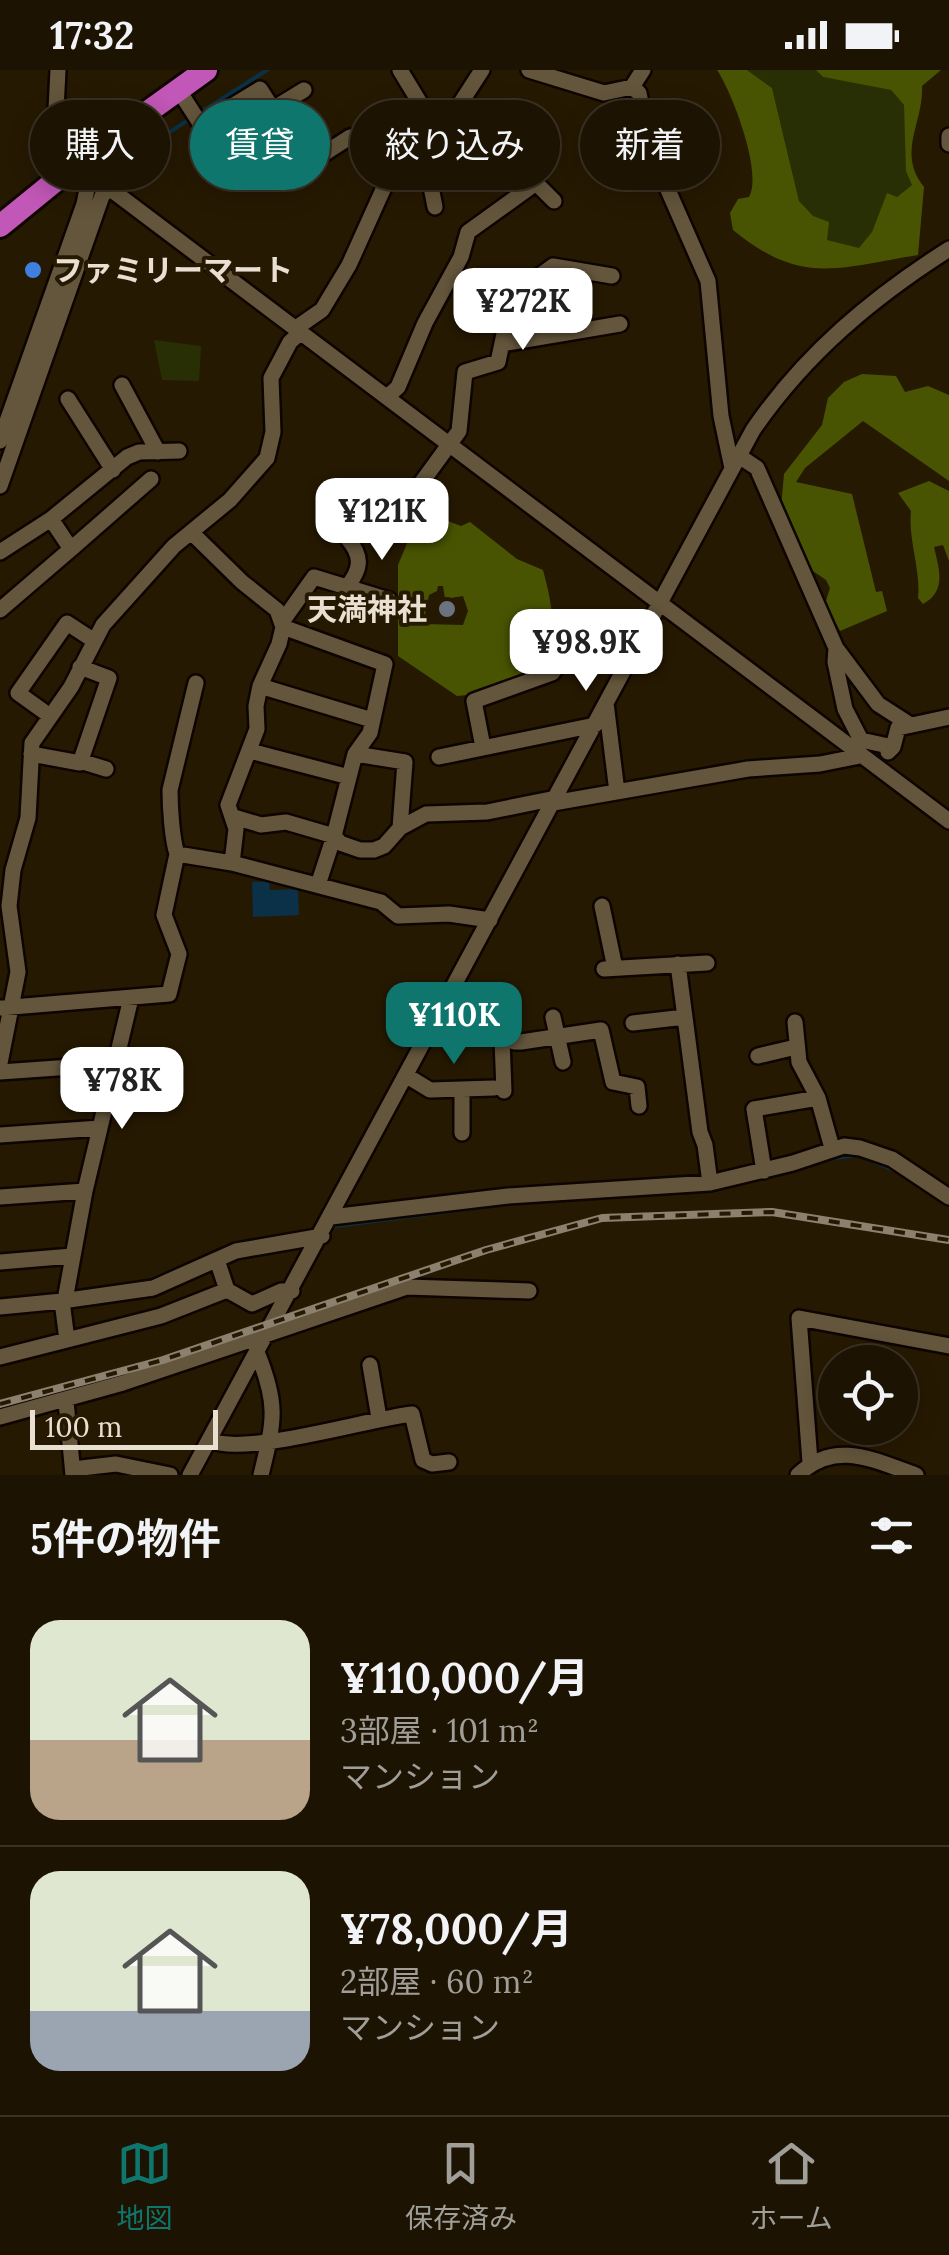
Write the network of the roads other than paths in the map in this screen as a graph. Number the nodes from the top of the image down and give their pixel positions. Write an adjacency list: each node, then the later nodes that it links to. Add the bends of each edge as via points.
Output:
1 (58, 70): 10 (street)
2 (206, 70): 16 (highway)
3 (400, 70): 14 (street)
4 (482, 70): 15 (street)
5 (529, 70): 7 (street)
6 (643, 70): 8 (street)
7 (577, 78): 8 (street, via 604,93)
8 (632, 87): 43 (street, via 640,93 662,174 708,280 721,416)
9 (304, 90): 13 (street)
10 (56, 100)
11 (241, 100): 12 (street, via 260,88)
12 (267, 100)
13 (288, 100)
14 (418, 100)
15 (463, 100)
16 (188, 106): 17 (street); 18 (highway)
17 (190, 109)
18 (170, 120)
19 (949, 136): 20 (street)
20 (949, 144)
21 (72, 190): 29 (highway)
22 (87, 190): 32 (street)
23 (101, 190): 32 (street)
24 (115, 190): 34 (street)
25 (384, 190): 34 (street, via 349,266 322,310)
26 (432, 190): 28 (street)
27 (554, 202): 37 (street, via 536,183 468,232 398,387)
28 (435, 207)
29 (0, 226)
30 (949, 249): 43 (street, via 895,283 816,350)
31 (612, 276): 35 (street, via 553,266 512,296)
32 (50, 324): 39 (street)
33 (620, 324): 35 (street)
34 (298, 330): 37 (street); 49 (street, via 271,378 273,432 266,458)
35 (502, 344): 40 (street, via 498,362 465,372 459,430)
36 (122, 385): 42 (street)
37 (387, 397): 40 (street)
38 (68, 399): 44 (street)
39 (8, 438): 46 (street)
40 (450, 444): 47 (street); 55 (street)
41 (179, 451): 42 (street)
42 (158, 452): 44 (street, via 139,452)
43 (736, 462): 55 (street); 59 (street, via 758,468)
44 (113, 470): 48 (street)
45 (151, 479): 51 (street)
46 (0, 486)
47 (410, 497)
48 (51, 519): 51 (street); 52 (street)
49 (193, 534): 57 (street, via 278,610); 58 (street, via 174,546)
50 (348, 539): 53 (street, via 359,568)
51 (71, 549): 56 (street)
52 (0, 552)
53 (348, 588): 54 (street); 57 (street, via 314,577)
54 (389, 600)
55 (660, 603): 60 (street); 76 (street)
56 (0, 610)
57 (282, 625): 63 (street); 67 (street, via 385,664)
58 (93, 640): 61 (street); 65 (street, via 67,624 18,693)
59 (836, 648): 68 (street, via 878,704); 70 (street, via 846,709 861,740)
60 (632, 657): 64 (street); 71 (street, via 560,662 552,673 474,701)
61 (80, 667): 65 (street); 77 (street, via 109,678)
62 (196, 683): 86 (street, via 170,790)
63 (260, 686): 67 (street); 72 (street)
64 (606, 703): 69 (street); 80 (street)
65 (50, 716): 73 (street)
66 (949, 717): 68 (street)
67 (372, 720): 74 (street)
68 (909, 724): 70 (street, via 898,728)
69 (596, 725): 71 (street); 81 (street)
70 (893, 746): 76 (street)
71 (483, 748): 75 (street)
72 (250, 750): 79 (street); 82 (street, via 228,805)
73 (31, 754): 77 (street); 90 (street, via 28,818)
74 (356, 754): 79 (street); 84 (street, via 405,762)
75 (440, 757)
76 (868, 760): 80 (street, via 748,769); 83 (street)
77 (80, 761): 78 (street)
78 (106, 768)
79 (349, 777): 85 (street)
80 (617, 792): 81 (street)
81 (554, 801): 84 (street, via 426,814); 91 (street)
82 (234, 817): 85 (street); 87 (street)
83 (949, 821)
84 (400, 828): 85 (street, via 374,850)
85 (334, 836): 88 (street)
86 (177, 854): 87 (street); 94 (street, via 164,915 179,954 169,994)
87 (232, 863): 88 (street)
88 (318, 885): 91 (street, via 381,902 398,916)
89 (602, 906): 93 (street, via 609,968)
90 (4, 920): 95 (street, via 18,972)
91 (490, 920): 96 (street)
92 (707, 963): 93 (street)
93 (678, 964): 98 (street)
94 (131, 998): 95 (street); 109 (street)
95 (6, 1007): 108 (street)
96 (440, 1014): 102 (street); 103 (street, via 496,1022)
97 (554, 1017): 104 (street)
98 (685, 1017): 100 (street); 120 (street)
99 (795, 1022): 105 (street)
100 (633, 1023)
101 (396, 1025): 102 (street)
102 (432, 1029): 111 (street)
103 (506, 1036): 104 (street, via 514,1042); 112 (street, via 499,1090)
104 (558, 1037): 107 (street); 114 (street, via 600,1030 613,1082 637,1087)
105 (796, 1047): 106 (street); 113 (street)
106 (758, 1056)
107 (563, 1062)
108 (0, 1063)
109 (114, 1064): 110 (street); 115 (street)
110 (0, 1072)
111 (406, 1076): 112 (street, via 430,1090); 124 (street)
112 (462, 1089): 116 (street)
113 (818, 1098): 118 (street); 119 (street, via 754,1109)
114 (639, 1106)
115 (100, 1128): 117 (street); 121 (street)
116 (462, 1133)
117 (0, 1135)
118 (832, 1148): 119 (street); 123 (street, via 860,1148 892,1159)
119 (764, 1171): 120 (street)
120 (710, 1183): 124 (street, via 508,1196)
121 (85, 1191): 122 (street); 125 (street)
122 (0, 1196)
123 (949, 1196)
124 (326, 1228): 126 (street); 129 (street)
125 (72, 1256): 127 (street); 131 (street)
126 (217, 1260): 128 (street); 131 (street, via 153,1288)
127 (0, 1262)
128 (227, 1290): 129 (street, via 252,1304); 134 (street, via 161,1316)
129 (292, 1291): 133 (street)
130 (528, 1292): 133 (street, via 407,1287)
131 (65, 1297): 132 (street); 134 (street)
132 (0, 1307)
133 (266, 1336): 136 (street); 139 (street)
134 (67, 1340): 137 (street)
135 (949, 1346): 145 (street, via 799,1318)
136 (257, 1352): 142 (street); 143 (street, via 273,1398)
137 (0, 1357)
138 (370, 1365): 141 (street)
139 (66, 1401): 140 (street); 146 (street)
140 (0, 1417)
141 (379, 1418): 143 (street); 144 (street, via 412,1414 424,1460)
142 (210, 1440): 143 (street, via 220,1446); 148 (street)
143 (269, 1442): 149 (street)
144 (449, 1462)
145 (810, 1462): 150 (street); 151 (street, via 859,1454)
146 (73, 1472): 147 (street, via 116,1464)
147 (170, 1475)
148 (190, 1475)
149 (261, 1475)
150 (798, 1475)
151 (916, 1475)

